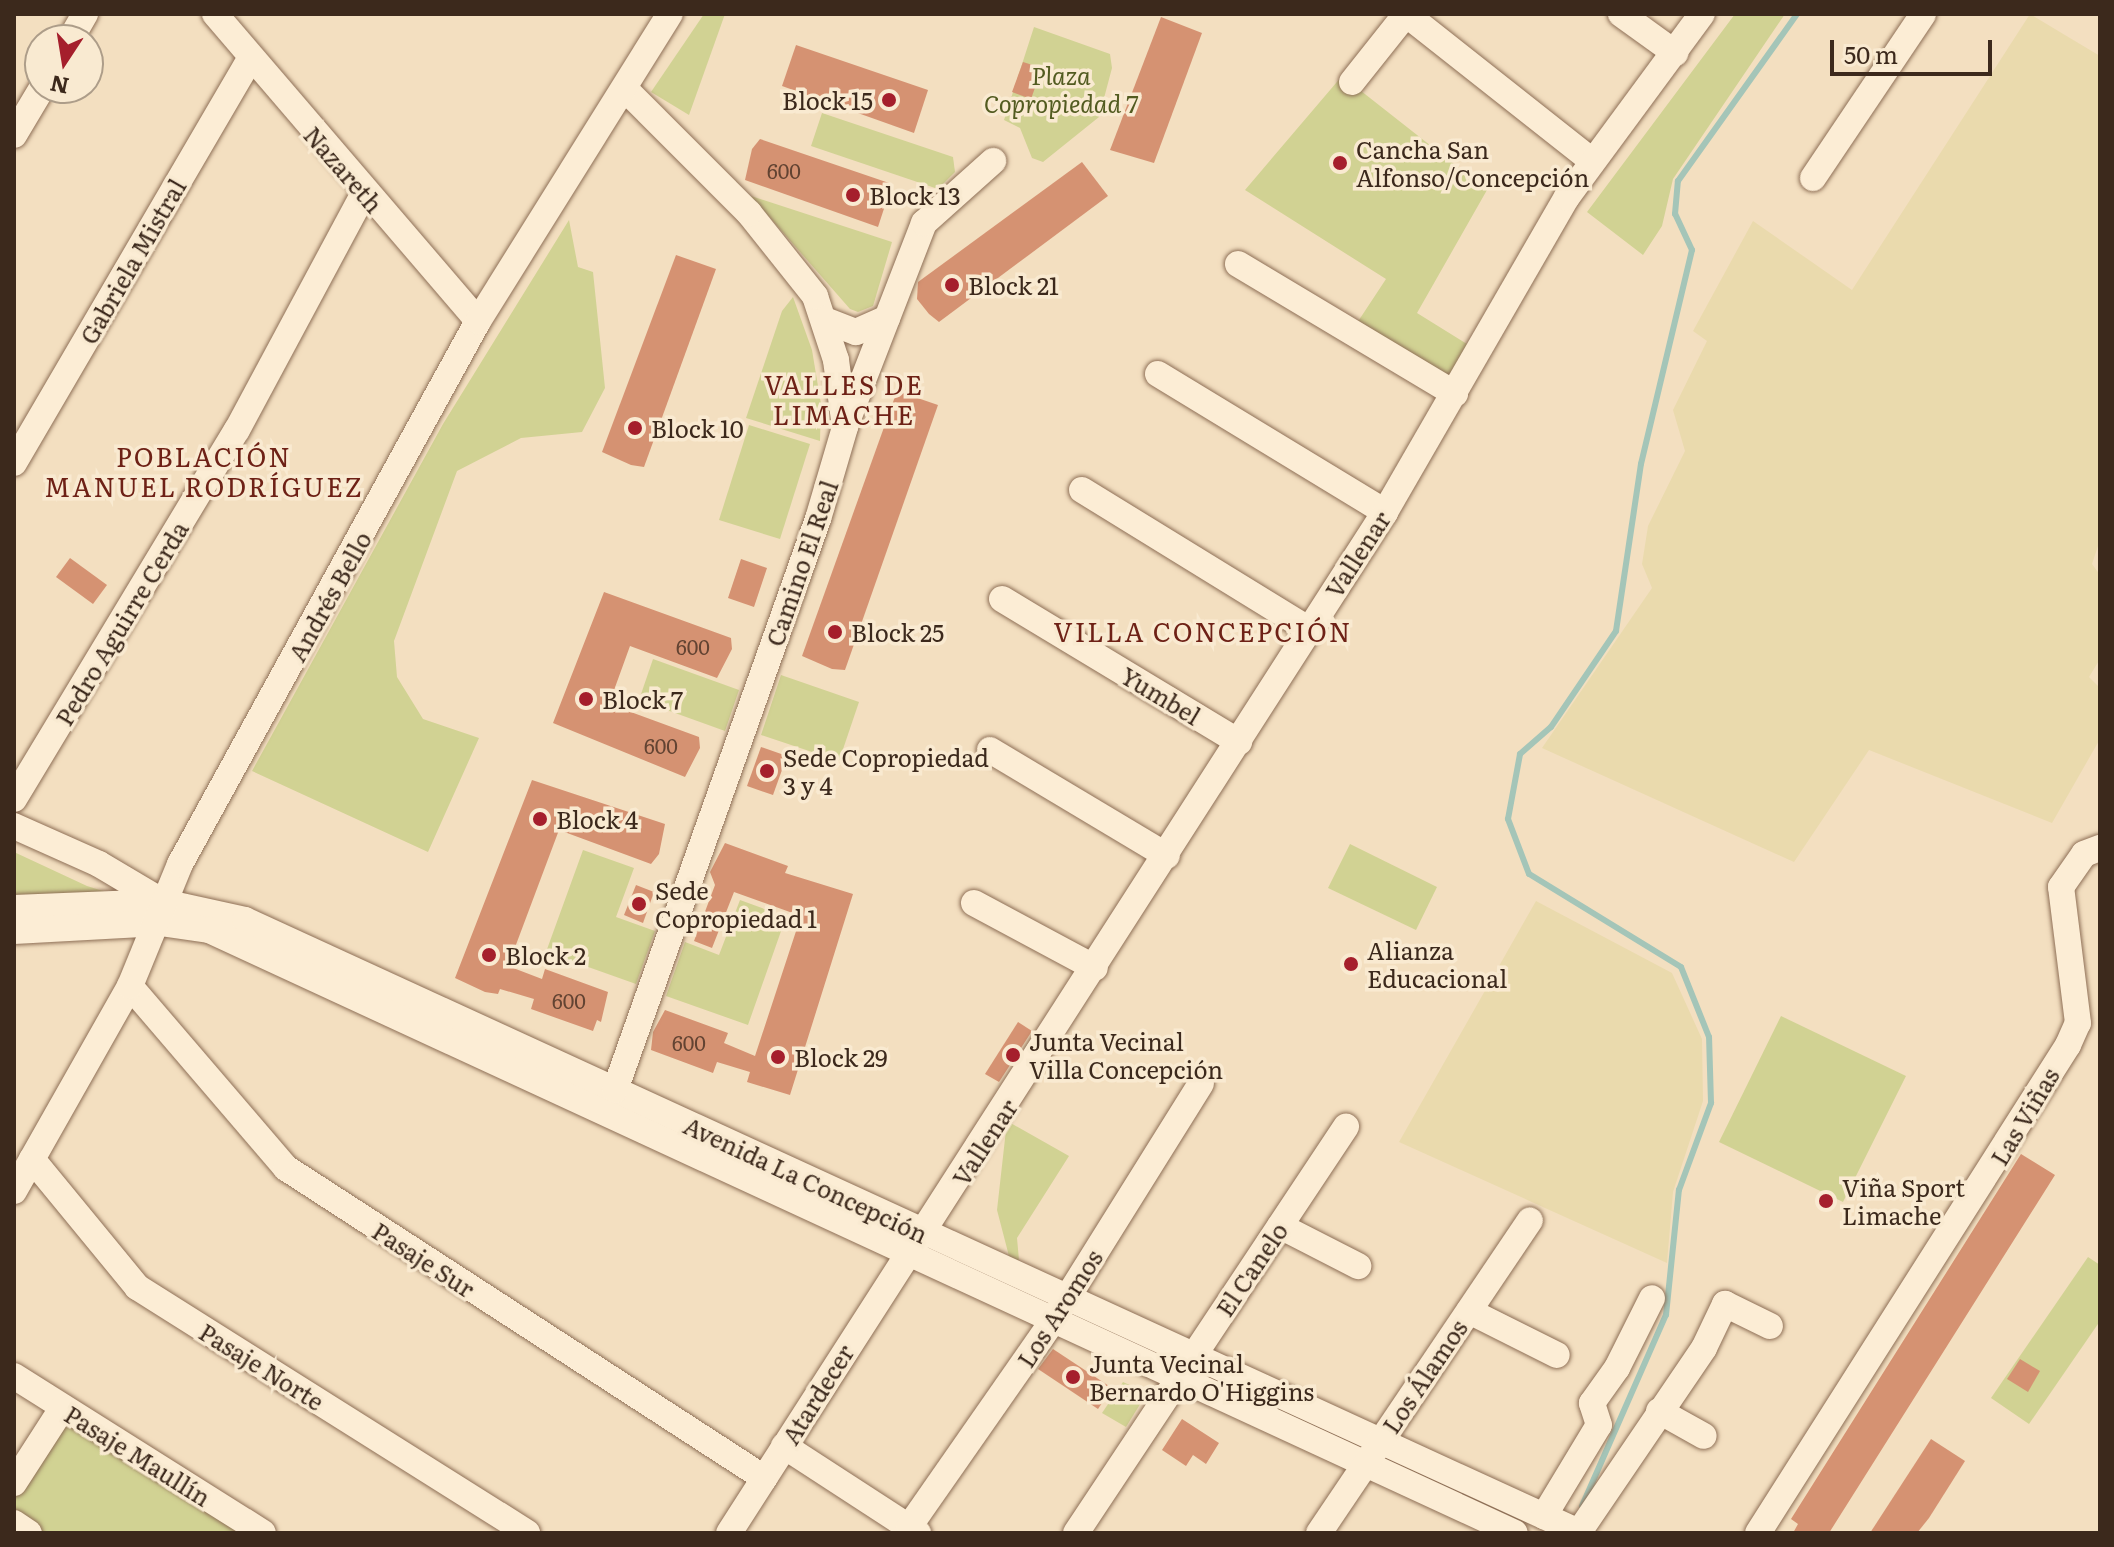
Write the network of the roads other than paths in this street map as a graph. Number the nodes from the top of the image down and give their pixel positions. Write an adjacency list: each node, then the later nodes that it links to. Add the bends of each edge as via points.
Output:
1 (215, 14): 8 (street, Nazareth)
2 (670, 14): 10 (street, Andrés Bello)
3 (1406, 14): 9 (street); 14 (street)
4 (1621, 14): 7 (street)
5 (1702, 14): 7 (street, Vallenar)
6 (1923, 14): 15 (street)
7 (1675, 53): 14 (street, Vallenar)
8 (250, 59): 16 (street, Nazareth); 24 (street, Gabriela Mistral)
9 (1352, 82)
10 (625, 89): 19 (street, Andrés Bello); 20 (street, Camino El Real, via 776,242)
11 (32, 104): 12 (street)
12 (14, 135)
13 (993, 161): 18 (street, via 924,223)
14 (1592, 161): 22 (street, Vallenar, via 1526,265)
15 (1813, 178)
16 (364, 193): 19 (street, Nazareth); 31 (street, Pedro Aguirre Cerda, via 237,430)
17 (1238, 264): 22 (street)
18 (887, 318): 20 (street, via 856,332); 23 (street)
19 (478, 321): 37 (street, Andrés Bello)
20 (827, 321): 23 (street, Camino El Real)
21 (1158, 374): 26 (street)
22 (1455, 394): 26 (street, Vallenar)
23 (845, 427): 42 (street, Camino El Real, via 818,519)
24 (14, 463)
25 (1082, 490): 28 (street)
26 (1385, 512): 28 (street, Vallenar)
27 (1002, 599): 29 (street, Yumbel)
28 (1308, 629): 29 (street, Vallenar)
29 (1239, 742): 34 (street, Vallenar)
30 (990, 750): 34 (street)
31 (14, 799)
32 (14, 826): 37 (street, via 99,864)
33 (2100, 848): 79 (street, Las Viñas, via 2084,854 2061,887 2078,1023 2068,1045)
34 (1167, 856): 39 (street, Vallenar)
35 (974, 903): 39 (street)
36 (14, 908): 37 (street, Avenida La Concepción)
37 (162, 912): 38 (street, Avenida La Concepción); 40 (street, Andrés Bello); 42 (street, Avenida La Concepción, via 245,920); 49 (street, Avenida La Concepción)
38 (14, 931)
39 (1095, 968): 48 (street, Vallenar)
40 (130, 986): 44 (street, Andrés Bello); 66 (street, Pasaje Sur, via 286,1168)
41 (1201, 1084): 51 (street, Los Aromos)
42 (615, 1090): 48 (street, Avenida La Concepción)
43 (1346, 1126): 47 (street, El Canelo)
44 (32, 1159): 45 (street, Andrés Bello); 73 (street, Pasaje Norte, via 137,1287)
45 (15, 1188)
46 (1530, 1220): 53 (street, Los Álamos)
47 (1280, 1226): 50 (street); 56 (street, El Canelo)
48 (925, 1233): 49 (street, Vallenar); 51 (street, Avenida La Concepción)
49 (905, 1254): 54 (street, Avenida La Concepción); 64 (street, Atardecer)
50 (1358, 1266)
51 (1067, 1297): 54 (street, Los Aromos); 56 (street, Avenida La Concepción)
52 (1652, 1298): 68 (street, via 1617,1368 1592,1403 1599,1425)
53 (1469, 1311): 57 (street); 63 (street, Los Álamos)
54 (1052, 1322): 59 (street, Avenida La Concepción); 70 (street, Los Aromos)
55 (1770, 1326): 61 (street, via 1725,1304 1704,1348)
56 (1194, 1355): 59 (street, El Canelo); 63 (street, Avenida La Concepción)
57 (1557, 1355)
58 (14, 1376): 60 (street, Pasaje Maullín)
59 (1178, 1380): 65 (street, Avenida La Concepción); 75 (street, El Canelo)
60 (63, 1407): 67 (street); 72 (street, Pasaje Maullín)
61 (1659, 1411): 62 (street); 78 (street)
62 (1704, 1436)
63 (1381, 1440): 65 (street, Los Álamos); 68 (street, Avenida La Concepción)
64 (784, 1446): 66 (street, Atardecer); 70 (street)
65 (1365, 1465): 76 (street, Los Álamos); 77 (street, Avenida La Concepción)
66 (764, 1478): 74 (street, Atardecer)
67 (14, 1483)
68 (1544, 1516): 78 (street, Avenida La Concepción)
69 (14, 1523): 71 (street)
70 (914, 1530)
71 (29, 1533)
72 (263, 1533)
73 (527, 1533)
74 (729, 1533)
75 (1076, 1533)
76 (1319, 1533)
77 (1515, 1533)
78 (1580, 1533)
79 (1758, 1533)

